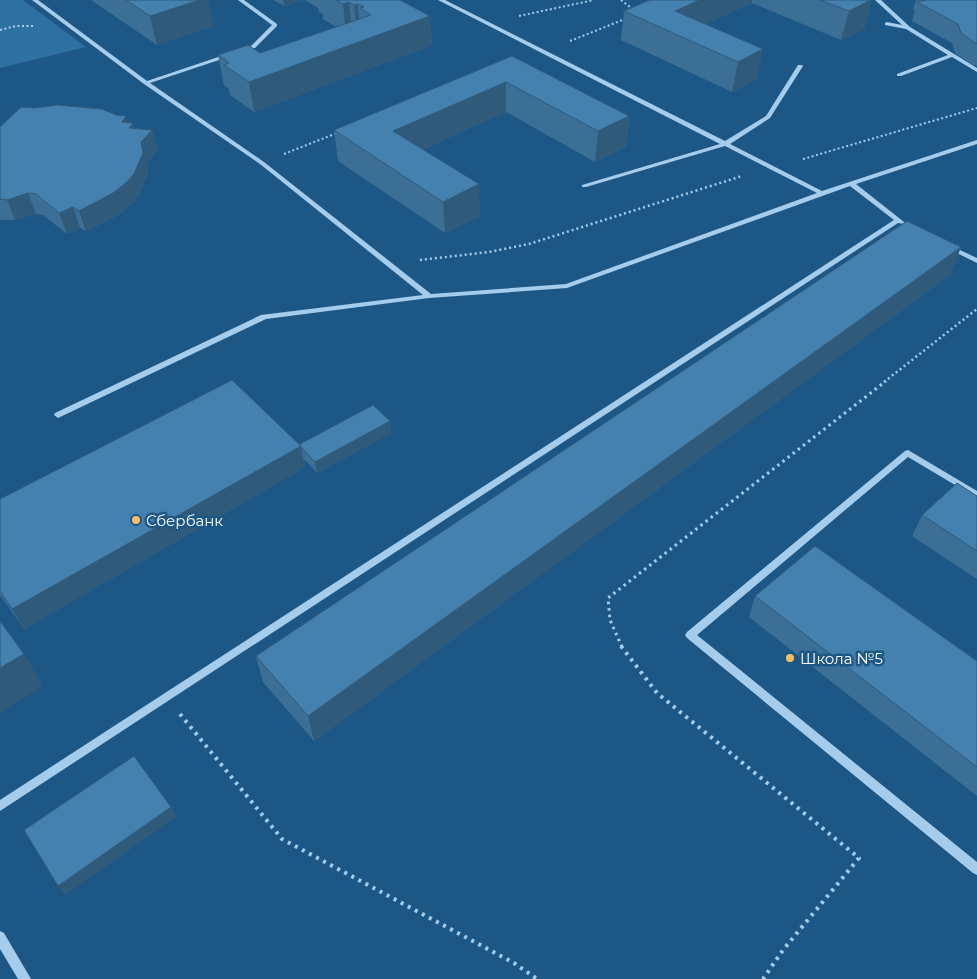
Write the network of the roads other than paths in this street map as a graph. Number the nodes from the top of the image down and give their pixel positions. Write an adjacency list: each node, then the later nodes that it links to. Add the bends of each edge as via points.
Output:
1 (35, 0): 11 (street)
2 (241, 0): 11 (street, via 275,25 254,47)
3 (441, 0): 13 (street)
4 (878, 0): 6 (street)
5 (887, 24): 6 (street)
6 (908, 28): 7 (street)
7 (952, 55): 9 (street); 10 (lane)
8 (800, 66): 13 (street, via 768,117)
9 (977, 70)
10 (899, 75)
11 (146, 83): 19 (street, via 262,163)
12 (977, 142): 14 (street)
13 (725, 144): 15 (street); 16 (street)
14 (851, 183): 16 (street); 22 (street, via 902,223)
15 (584, 186)
16 (822, 193): 19 (street, via 567,286)
17 (942, 243): 18 (street)
18 (977, 261)
19 (429, 296): 20 (street, via 264,317)
20 (58, 415)
21 (977, 496): 23 (street, via 908,453 690,635)
22 (0, 806)
23 (977, 869)
24 (0, 936): 25 (lane)
25 (26, 979)

